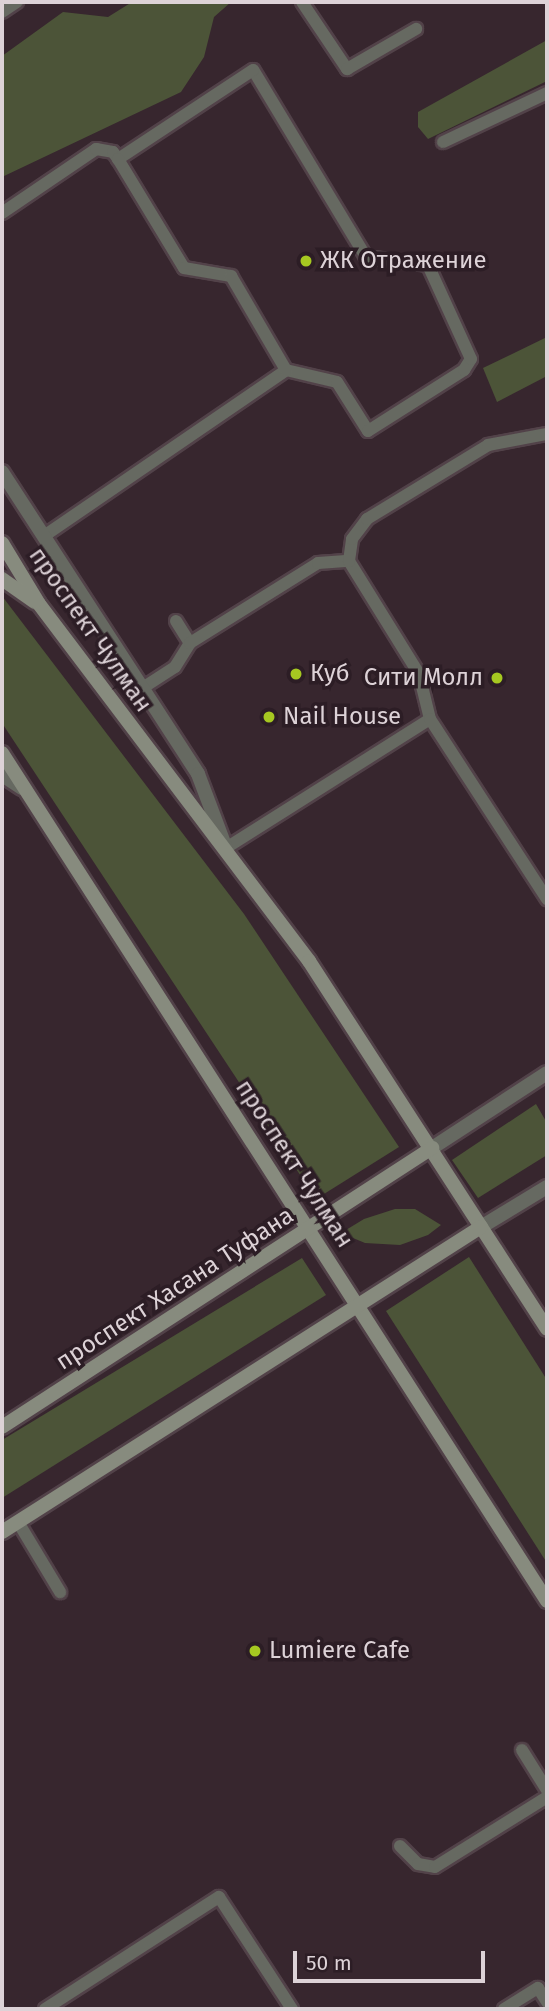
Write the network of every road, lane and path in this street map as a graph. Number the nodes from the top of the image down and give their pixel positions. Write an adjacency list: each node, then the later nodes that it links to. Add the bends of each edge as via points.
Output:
1 (17, 2): 3 (lane)
2 (302, 2): 4 (lane, via 346,69)
3 (2, 12)
4 (416, 29)
5 (547, 93): 6 (lane)
6 (443, 142)
7 (118, 159): 8 (lane, via 113,152 96,149); 9 (lane, via 184,268 231,276); 9 (lane, via 253,70 366,257 428,265 471,359 464,370 368,431 337,382)
8 (2, 213)
9 (286, 370): 12 (lane)
10 (547, 434): 14 (lane, via 488,445 367,519 352,539)
11 (2, 472): 12 (street)
12 (44, 536): 19 (street)
13 (2, 543): 16 (main road, проспект Чулман)
14 (349, 561): 18 (lane, via 318,563); 20 (lane, via 419,674)
15 (2, 579): 16 (main road)
16 (39, 604): 24 (main road, проспект Чулман)
17 (176, 621): 18 (lane)
18 (191, 643): 19 (lane, via 175,667)
19 (141, 689): 24 (street, via 198,774)
20 (429, 719): 24 (lane); 25 (lane)
21 (2, 753): 23 (main road, проспект Чулман)
22 (2, 775): 23 (street)
23 (22, 788): 30 (main road, проспект Чулман)
24 (226, 848): 27 (main road, проспект Чулман, via 309,961)
25 (547, 899)
26 (547, 1073): 27 (street, проспект Хасана Туфана)
27 (432, 1148): 29 (main road, проспект Чулман); 30 (main road, проспект Хасана Туфана)
28 (547, 1187): 29 (street)
29 (481, 1227): 31 (main road); 32 (main road, проспект Чулман)
30 (311, 1230): 31 (main road, проспект Чулман); 33 (main road, проспект Хасана Туфана)
31 (359, 1306): 34 (main road); 37 (main road, проспект Чулман)
32 (547, 1329)
33 (2, 1427)
34 (18, 1522): 35 (main road); 36 (lane)
35 (2, 1532)
36 (60, 1592)
37 (547, 1601)
38 (522, 1749): 39 (lane)
39 (547, 1790)
40 (547, 1797): 41 (lane, via 435,1867 418,1864)
41 (400, 1846)
42 (547, 2002): 45 (lane, via 538,1988)
43 (45, 2009): 44 (lane, via 219,1897)
44 (292, 2009)
45 (504, 2009)

